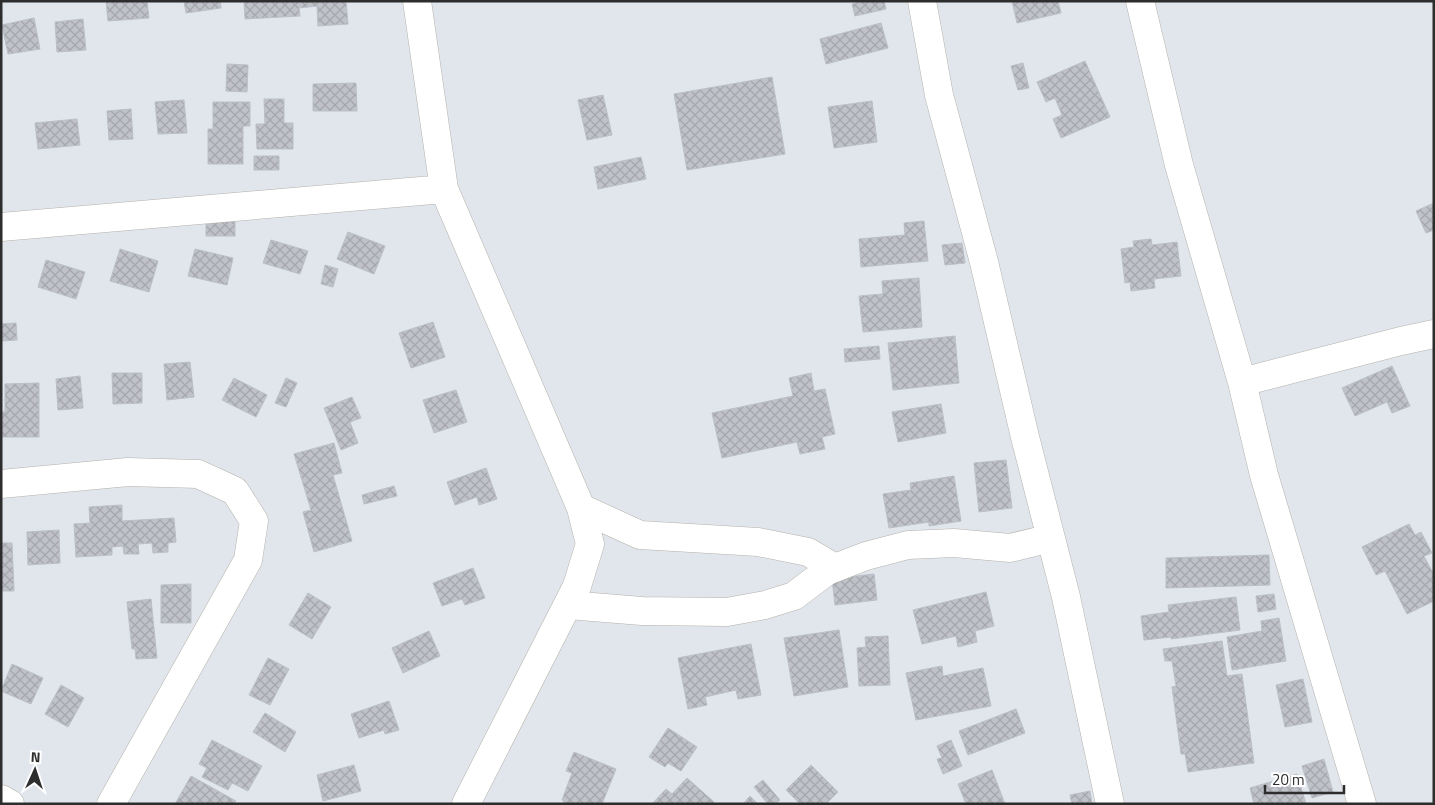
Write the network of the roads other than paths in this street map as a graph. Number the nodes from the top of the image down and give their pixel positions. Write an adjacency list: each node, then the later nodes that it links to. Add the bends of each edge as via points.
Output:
1 (417, 1): 4 (street)
2 (922, 1): 10 (street, via 939,95 984,262)
3 (1140, 1): 7 (street, via 1179,165)
4 (444, 189): 5 (street); 9 (street)
5 (1, 227)
6 (1434, 334): 7 (street)
7 (1242, 382): 18 (street, via 1264,475)
8 (1, 484): 15 (street, via 128,472 198,474 235,491 254,522 248,560)
9 (581, 508): 11 (street, via 640,535 758,542 808,552); 12 (street, via 590,544 578,586)
10 (1051, 538): 11 (street, via 1010,548 954,543 908,545); 17 (street)
11 (835, 568): 12 (street, via 827,570 794,596 727,612 642,611)
12 (568, 605): 16 (street)
13 (1, 799): 14 (street)
14 (10, 804)
15 (111, 804)
16 (466, 804)
17 (1110, 804)
18 (1362, 804)

